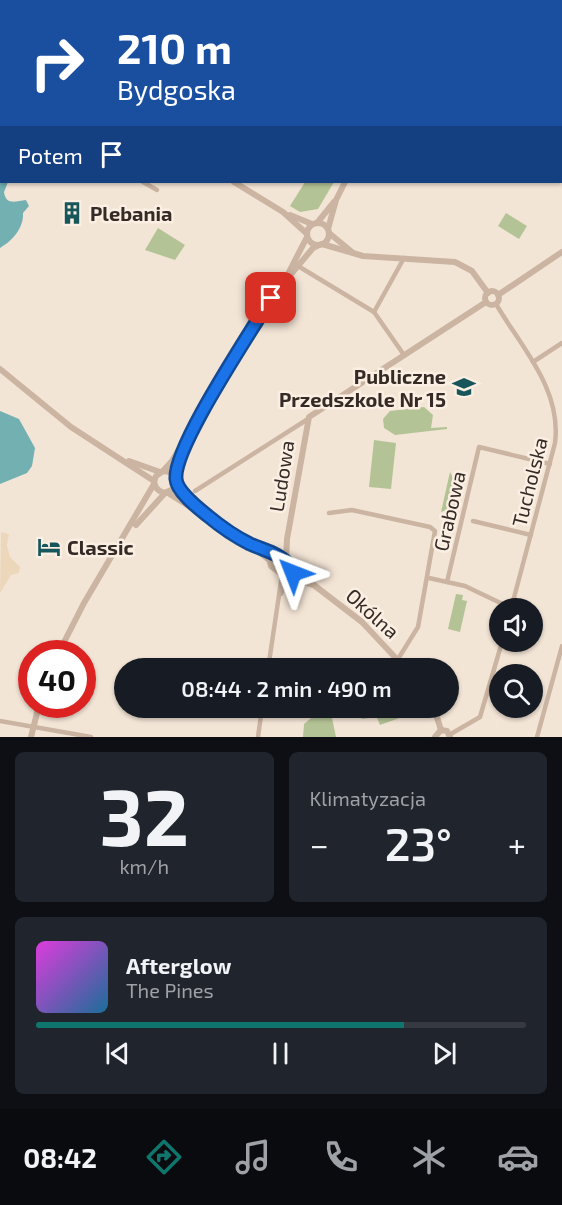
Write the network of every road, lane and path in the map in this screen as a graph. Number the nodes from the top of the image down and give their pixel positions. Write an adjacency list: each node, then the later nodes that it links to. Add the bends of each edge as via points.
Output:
1 (145, 183): 4 (street)
2 (236, 183): 6 (street)
3 (344, 183): 5 (street)
4 (157, 190)
5 (336, 200): 7 (street); 8 (street)
6 (283, 212): 7 (street); 9 (street)
7 (314, 223): 8 (street, via 324,224); 9 (street)
8 (329, 231): 10 (street); 12 (street)
9 (307, 235): 10 (street, via 313,244); 15 (street)
10 (321, 244): 12 (street); 14 (street)
11 (562, 252): 17 (street)
12 (355, 254): 13 (street)
13 (404, 258): 16 (street, via 460,264 472,271); 20 (street)
14 (298, 266): 15 (street); 20 (street)
15 (281, 285): 25 (street)
16 (488, 293): 17 (street); 18 (street)
17 (498, 295): 19 (street)
18 (486, 302): 19 (street); 22 (street)
19 (495, 304): 23 (street, Tucholska)
20 (374, 312): 22 (street)
21 (562, 343): 23 (street)
22 (404, 355): 26 (street)
23 (533, 362): 28 (street, Tucholska, via 550,389 556,410 556,438)
24 (0, 369): 27 (street, via 71,427)
25 (201, 413): 29 (street); 30 (street, via 178,465)
26 (308, 419): 32 (street); 38 (street, Ludowa)
27 (120, 459): 29 (street); 31 (street)
28 (550, 464): 37 (street, Tucholska); 48 (street, Grabowa, via 479,447)
29 (161, 472): 30 (street, via 170,472); 31 (street)
30 (176, 480): 33 (street, via 173,490); 35 (street)
31 (154, 483): 33 (street, via 157,490); 39 (street)
32 (195, 491)
33 (166, 493): 35 (street); 39 (street)
34 (329, 513): 46 (street, Grabowa, via 352,510 435,530)
35 (207, 516): 40 (street)
36 (473, 521): 37 (street)
37 (531, 536): 53 (street, Tucholska)
38 (287, 539): 41 (street, Ludowa); 43 (street, Ludowa)
39 (121, 544): 54 (street)
40 (251, 545): 41 (street); 42 (street)
41 (275, 552): 42 (street, Ludowa); 43 (street, Okólna)
42 (269, 560): 45 (street)
43 (286, 561): 44 (street, Okólna)
44 (293, 569): 45 (street); 50 (street, Okólna)
45 (286, 576): 47 (street, Okólna); 49 (street); 51 (street)
46 (429, 578): 48 (street); 58 (street, Grabowa, via 417,628)
47 (298, 580): 49 (street); 50 (street, Okólna)
48 (447, 582): 52 (street)
49 (286, 585): 51 (street)
50 (314, 585): 58 (street, Okólna, via 353,614)
51 (281, 594): 57 (street)
52 (490, 598)
53 (514, 598)
54 (65, 640)
55 (562, 646): 70 (street)
56 (499, 652): 65 (street, via 483,712)
57 (270, 658)
58 (398, 658)
59 (35, 718): 63 (street)
60 (261, 718): 68 (street)
61 (437, 718): 64 (street)
62 (0, 721): 63 (street)
63 (33, 727): 66 (street); 67 (street)
64 (441, 730): 65 (street); 69 (street)
65 (450, 736)
66 (31, 737)
67 (91, 737)
68 (258, 737)
69 (435, 737)
70 (537, 737)

